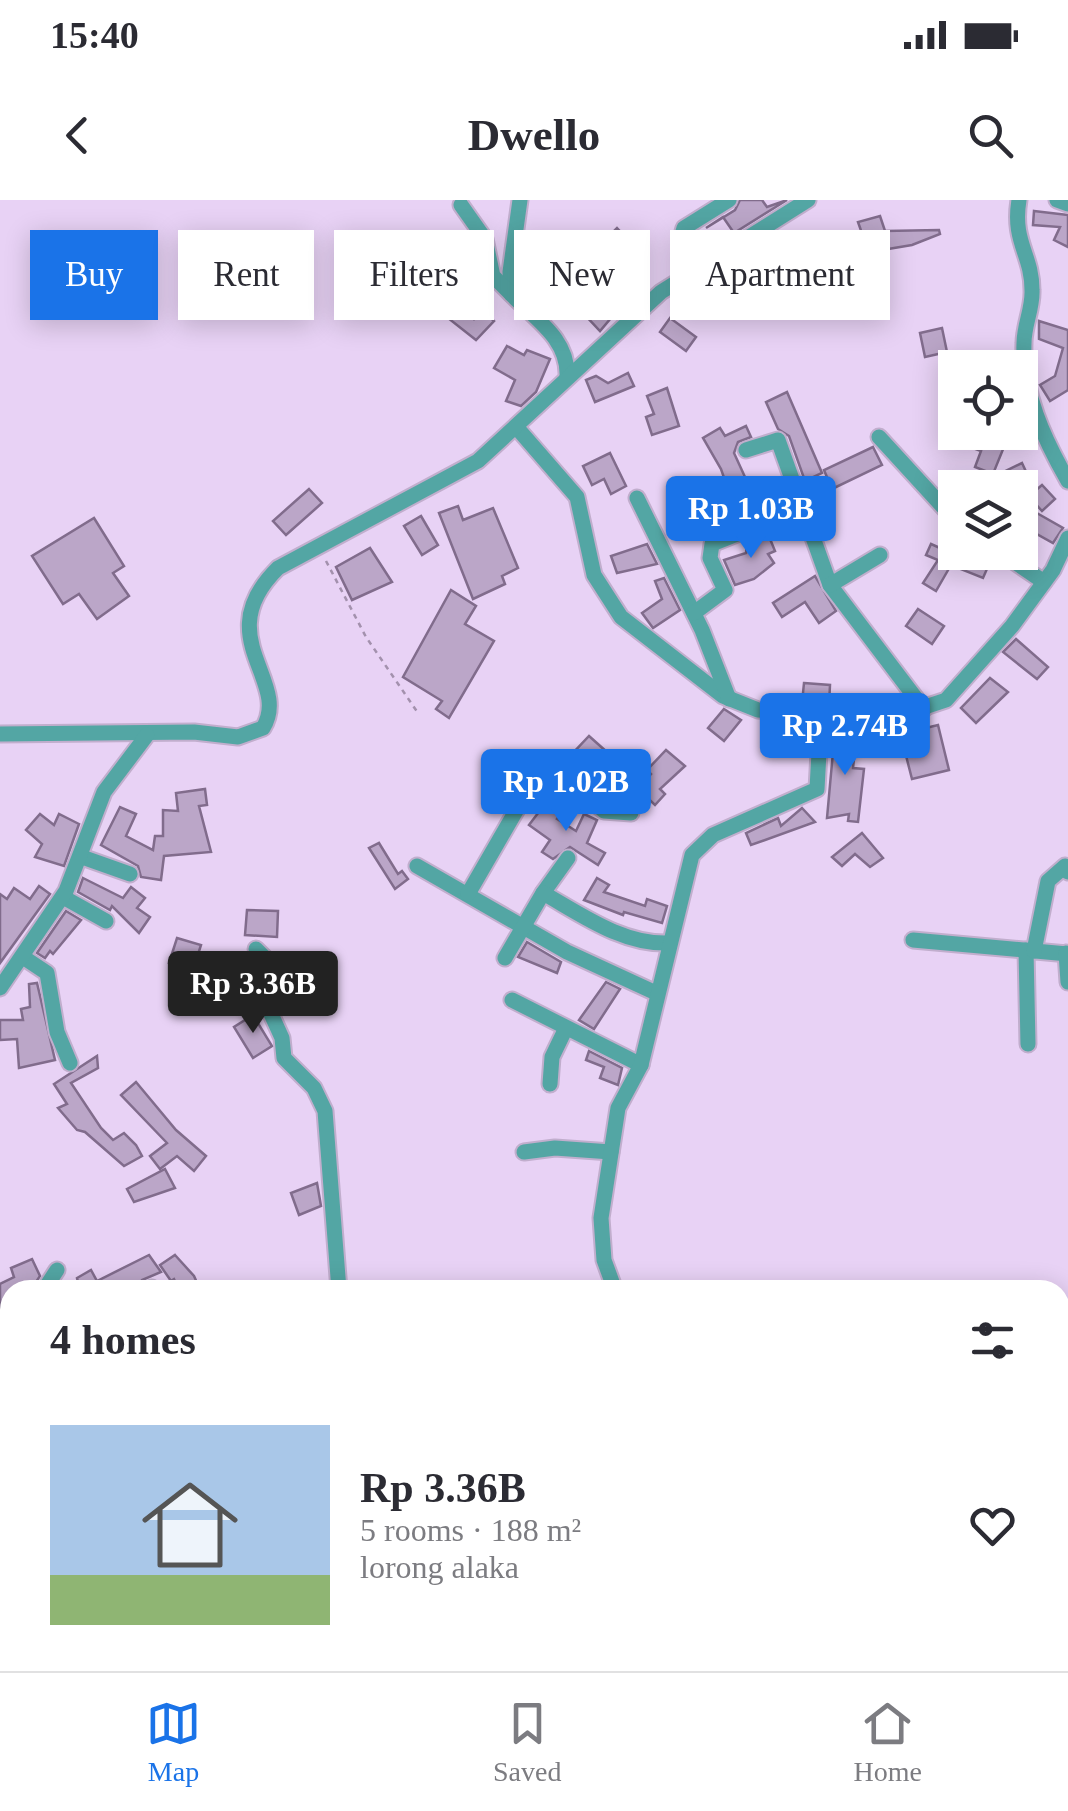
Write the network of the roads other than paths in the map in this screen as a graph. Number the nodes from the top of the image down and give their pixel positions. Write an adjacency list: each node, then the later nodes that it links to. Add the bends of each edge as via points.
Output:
1 (520, 200): 11 (street)
2 (729, 200): 8 (street)
3 (808, 200): 9 (street)
4 (1019, 200): 16 (street, via 1016,232 1032,292 1025,370)
5 (1057, 200): 6 (street)
6 (1068, 204)
7 (461, 205): 11 (street, via 485,239 493,276)
8 (683, 230)
9 (760, 230)
10 (670, 286): 12 (street)
11 (511, 294): 12 (street, via 560,344)
12 (567, 377): 13 (street)
13 (518, 429): 27 (street, via 576,496 604,596 644,637); 31 (street, via 478,461 278,568 260,588 248,633 270,714 263,728 238,737)
14 (878, 437): 18 (street)
15 (746, 450): 19 (street, via 778,440)
16 (1068, 480)
17 (636, 498): 26 (street)
18 (938, 502)
19 (804, 507): 25 (street); 26 (street, via 712,544 710,558 725,590)
20 (1068, 538): 23 (street)
21 (880, 555): 25 (street)
22 (1036, 570): 23 (street)
23 (1048, 576): 24 (street); 28 (street, via 960,687)
24 (1068, 578)
25 (830, 585): 28 (street)
26 (694, 613): 27 (street)
27 (729, 699): 29 (street, via 758,710)
28 (924, 709): 29 (street, via 898,716)
29 (822, 716): 44 (street, via 817,789 698,846)
30 (0, 734): 31 (street)
31 (147, 735): 33 (street, via 104,792)
32 (631, 813): 39 (street, via 604,811 571,786 534,778)
33 (82, 856): 37 (street); 40 (street)
34 (568, 858): 38 (street)
35 (417, 866): 39 (street)
36 (1068, 872): 46 (street, via 1064,866 1048,881)
37 (130, 874)
38 (543, 893): 42 (street); 44 (street, via 638,942)
39 (468, 894): 42 (street)
40 (62, 897): 41 (street); 48 (street)
41 (106, 921)
42 (521, 926): 49 (street); 52 (street)
43 (914, 940): 46 (street)
44 (669, 943): 52 (street)
45 (256, 949): 63 (street, via 265,958 261,992 284,1058 314,1088 325,1111)
46 (1030, 950): 47 (street); 55 (street)
47 (1067, 954): 50 (street)
48 (22, 957): 51 (street); 56 (street, via 46,970)
49 (505, 958)
50 (1068, 982)
51 (0, 988)
52 (656, 993): 57 (street)
53 (512, 1000): 54 (street)
54 (566, 1028): 57 (street); 58 (street, via 552,1057)
55 (1028, 1044)
56 (70, 1063)
57 (642, 1065): 60 (street, via 622,1098)
58 (550, 1084)
59 (524, 1152): 60 (street)
60 (610, 1152): 64 (street, via 601,1240)
61 (57, 1270): 62 (street)
62 (50, 1280)
63 (338, 1280)
64 (612, 1280)

